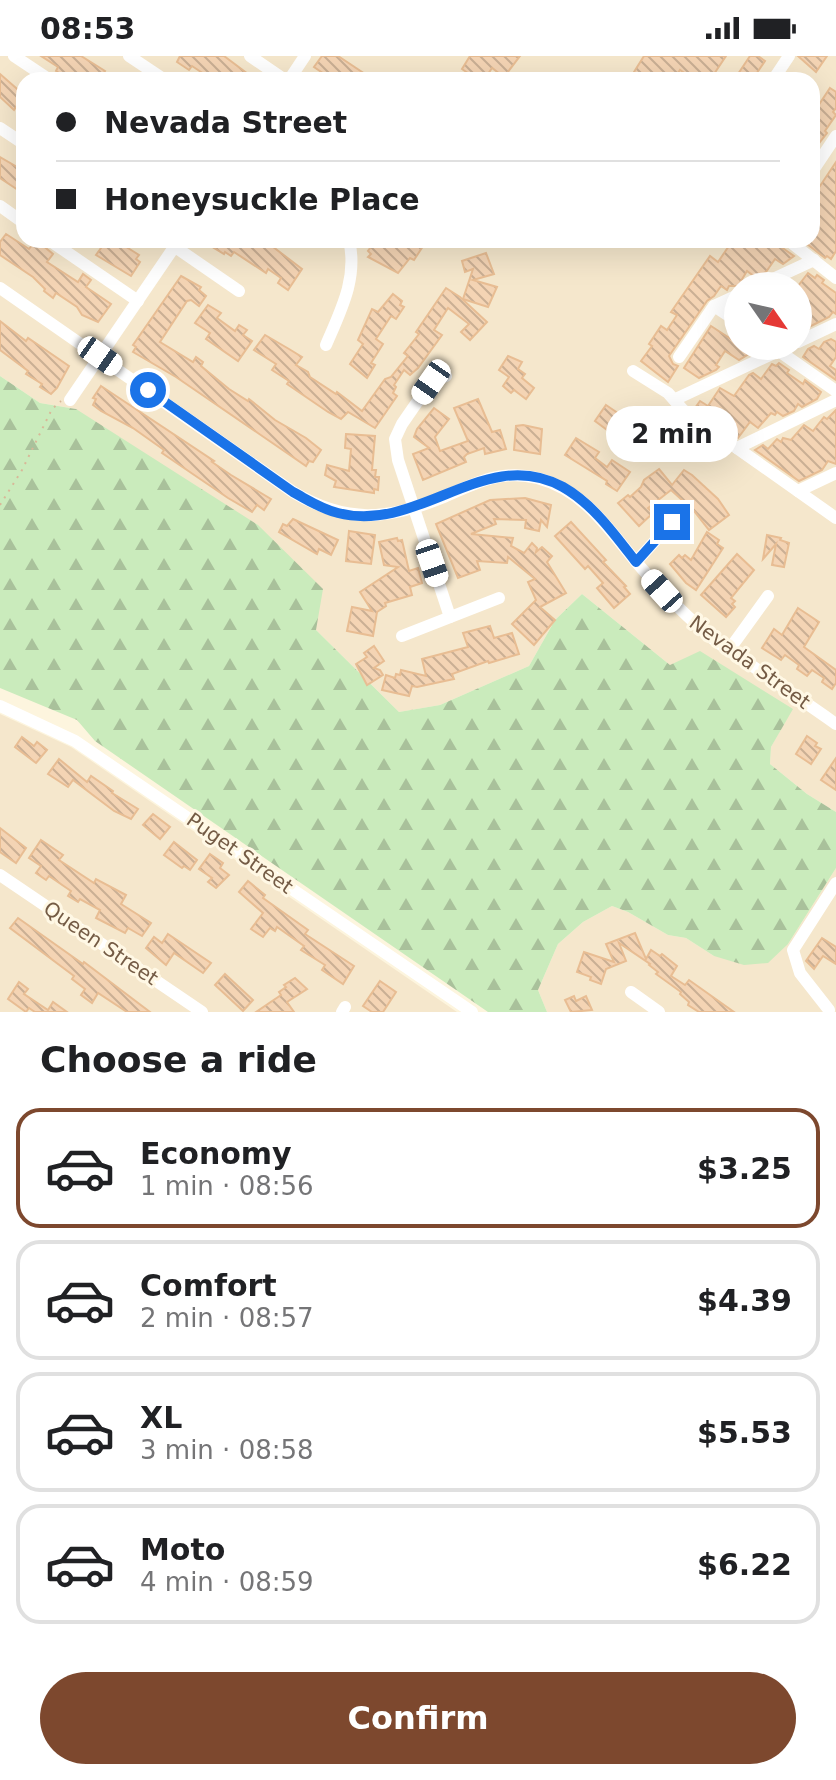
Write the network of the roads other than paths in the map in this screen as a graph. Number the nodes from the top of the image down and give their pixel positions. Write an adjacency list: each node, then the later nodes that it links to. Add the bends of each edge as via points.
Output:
1 (14, 56): 4 (street)
2 (129, 56): 5 (street)
3 (250, 56): 6 (street)
4 (38, 72)
5 (153, 72)
6 (275, 72)
7 (836, 136): 8 (street)
8 (820, 160)
9 (61, 248): 19 (street)
10 (169, 248): 19 (street)
11 (181, 248): 18 (street)
12 (351, 248): 25 (street, via 350,284)
13 (798, 248): 14 (street)
14 (814, 260): 15 (street); 16 (street)
15 (834, 271)
16 (788, 272)
17 (0, 288): 26 (street, Nevada Street)
18 (239, 291)
19 (138, 301): 26 (street)
20 (724, 301): 21 (street)
21 (714, 306): 22 (street); 27 (street)
22 (724, 313)
23 (836, 324): 24 (street)
24 (812, 335)
25 (326, 345)
26 (100, 356): 33 (street); 39 (street, Nevada Street, via 315,505 359,516)
27 (679, 357)
28 (756, 360): 35 (street)
29 (796, 360): 32 (street)
30 (633, 371): 35 (street)
31 (446, 376): 39 (street, via 431,382 395,439)
32 (836, 391)
33 (70, 400)
34 (836, 400): 36 (street)
35 (676, 401): 36 (street)
36 (737, 448): 38 (street)
37 (836, 473): 38 (street)
38 (798, 491): 40 (street)
39 (413, 509): 42 (street, Nevada Street, via 480,480 535,478 561,486 581,500); 45 (street)
40 (836, 518)
41 (672, 522): 42 (street)
42 (636, 562): 47 (street, Nevada Street)
43 (768, 596): 47 (street)
44 (499, 598): 45 (street)
45 (450, 617): 46 (street)
46 (402, 636)
47 (729, 650): 49 (street, Nevada Street)
48 (0, 706): 55 (street, Puget Street, via 75,741)
49 (836, 724)
50 (0, 875): 54 (street, Queen Street)
51 (836, 883): 53 (street, via 793,950 800,973)
52 (631, 992): 56 (street)
53 (829, 1010)
54 (202, 1012)
55 (472, 1012)
56 (659, 1012)

